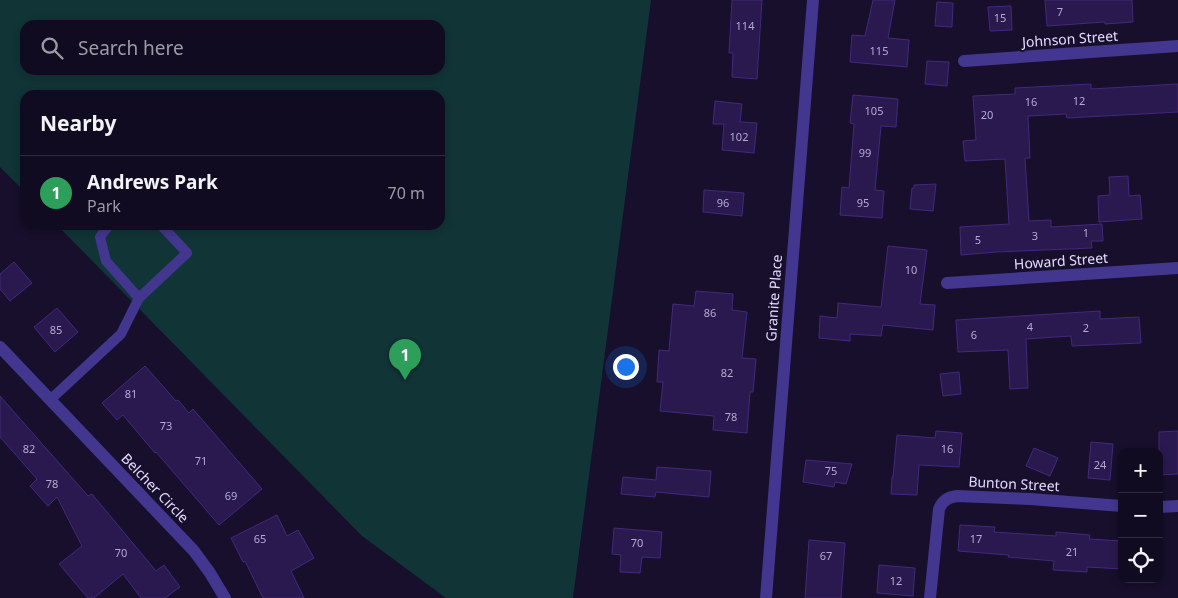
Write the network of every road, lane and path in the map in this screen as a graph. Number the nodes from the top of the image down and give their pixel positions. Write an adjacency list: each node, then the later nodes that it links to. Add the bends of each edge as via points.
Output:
1 (813, 0): 15 (street, Granite Place)
2 (1178, 46): 3 (street, Johnson Street)
3 (964, 61)
4 (105, 230): 8 (lane, via 100,237 106,261)
5 (166, 230): 8 (lane, via 187,253)
6 (1178, 268): 7 (street, Howard Street)
7 (947, 284)
8 (139, 298): 10 (lane, via 121,334)
9 (0, 347): 10 (street, Belcher Circle)
10 (52, 402): 14 (street, Belcher Circle, via 194,551)
11 (1118, 506): 16 (street, Bunton Street, via 950,497 938,513)
12 (1178, 506): 13 (street)
13 (1163, 507)
14 (225, 598)
15 (766, 598)
16 (930, 598)

